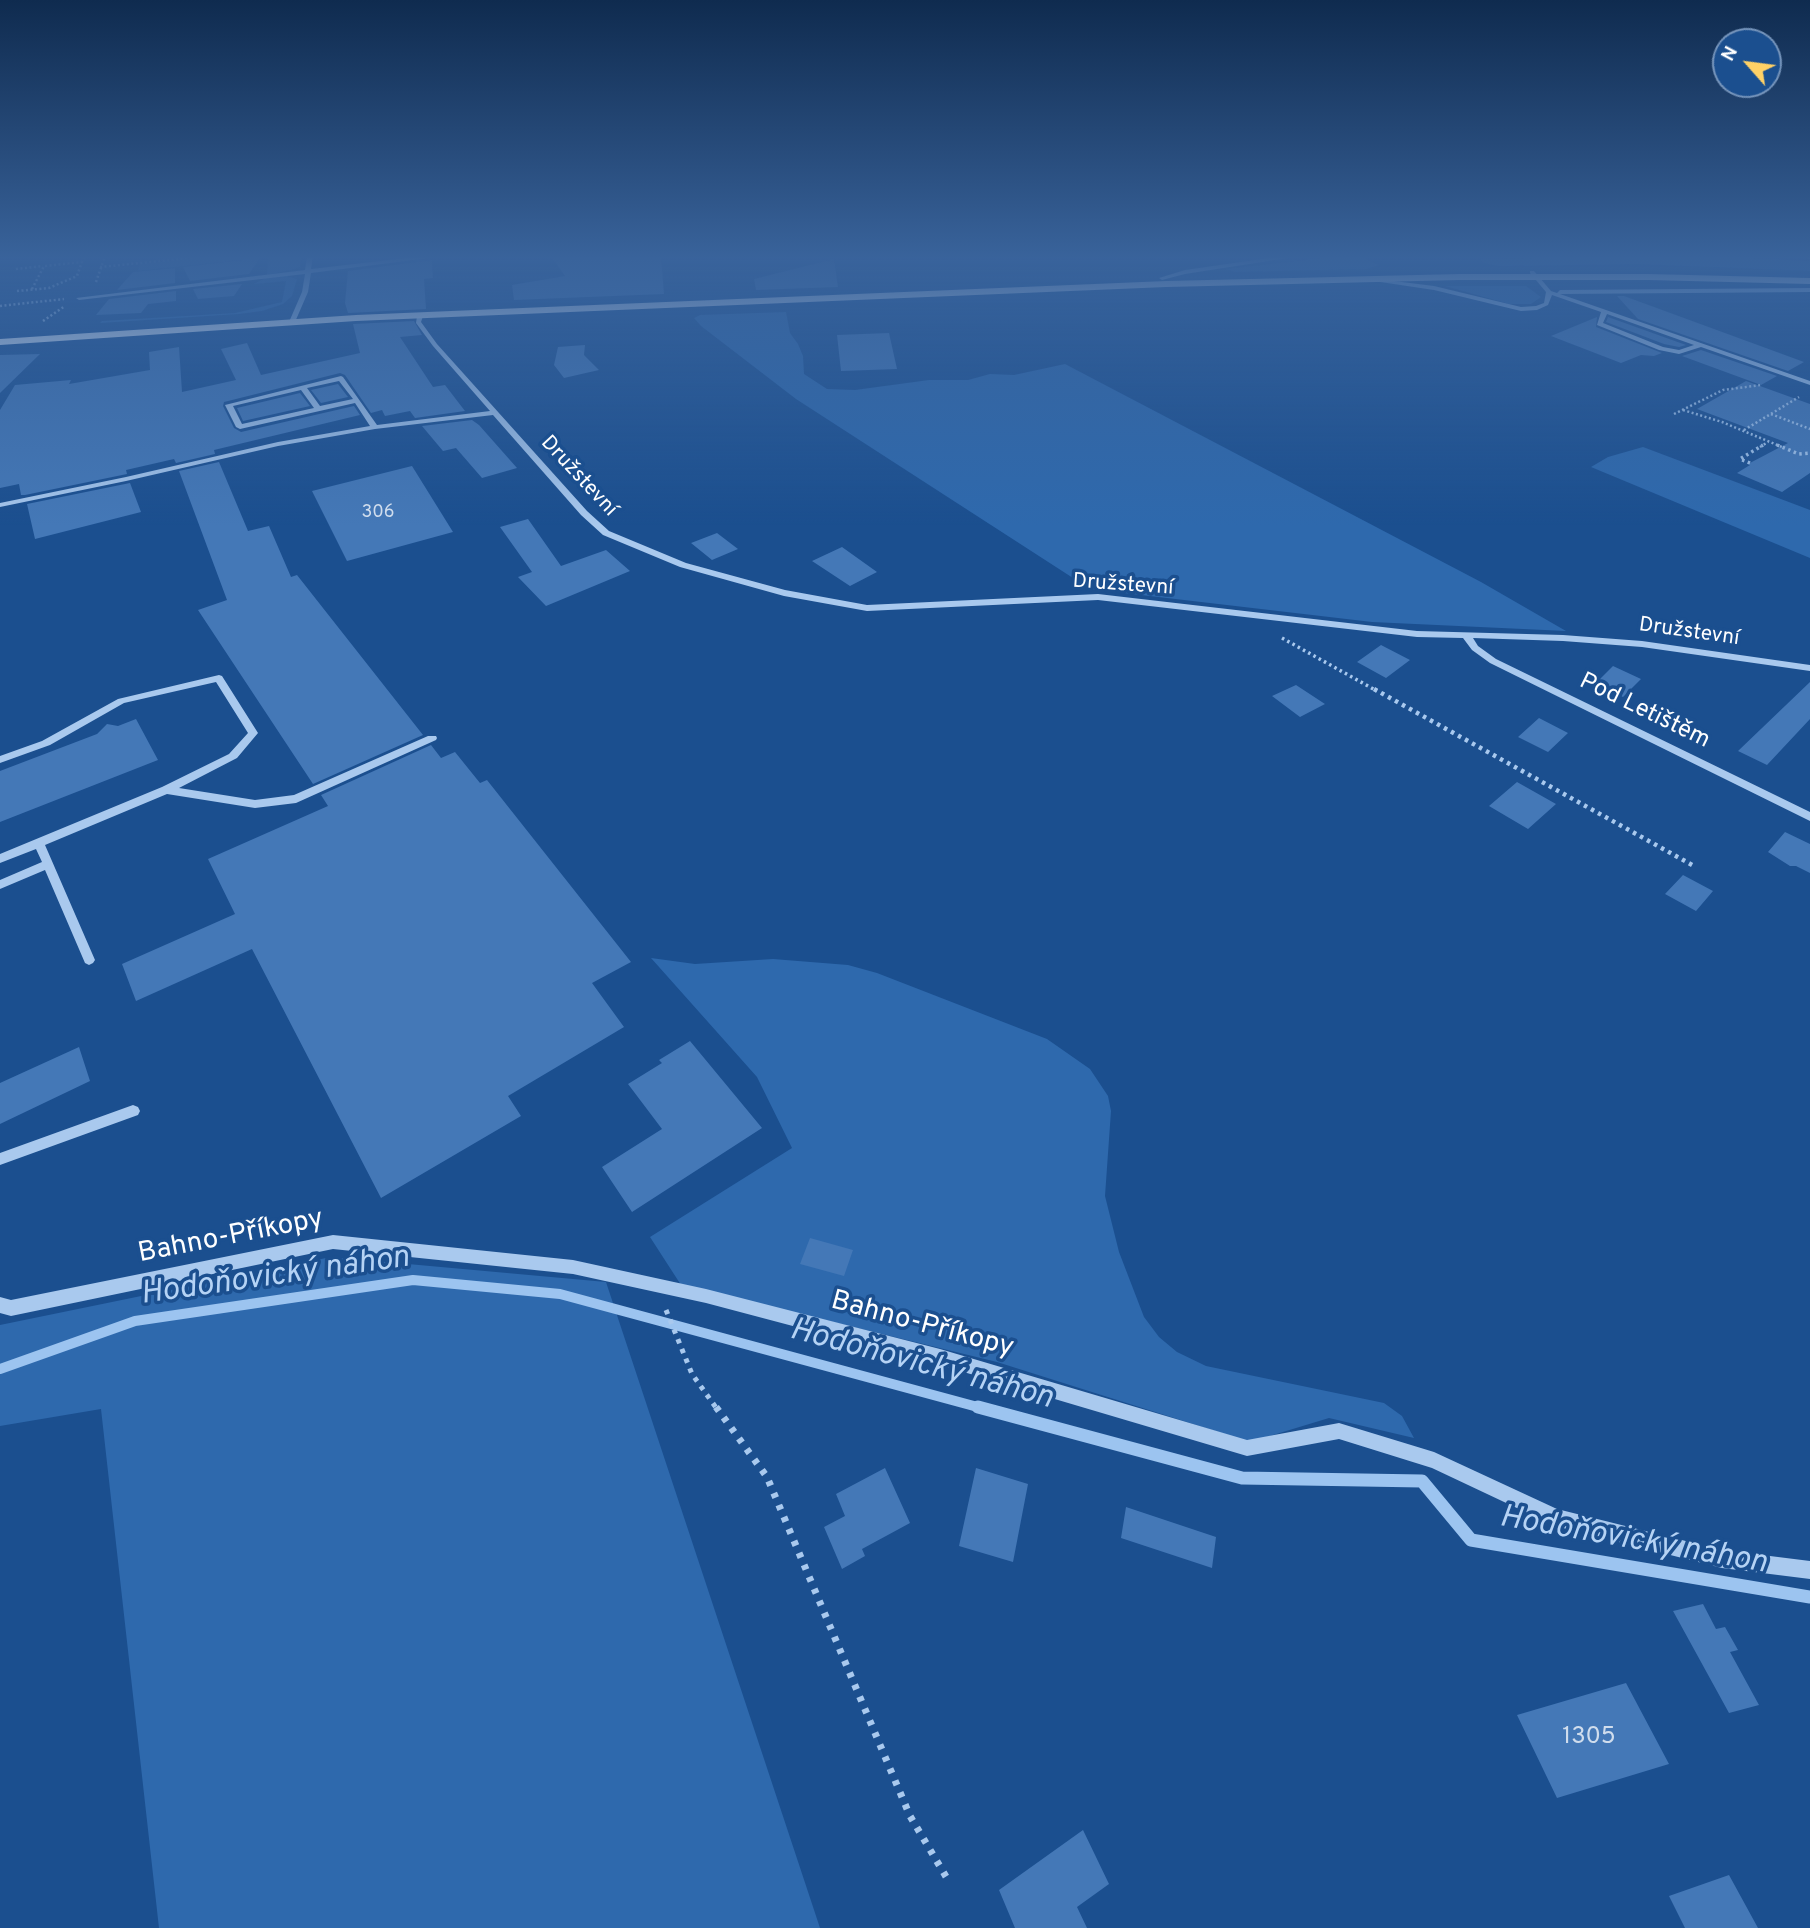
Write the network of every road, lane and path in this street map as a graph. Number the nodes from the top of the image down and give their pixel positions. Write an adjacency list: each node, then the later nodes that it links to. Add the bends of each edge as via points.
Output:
1 (436, 346): 15 (street, Družstevní)
2 (1654, 346): 6 (street)
3 (1675, 346): 6 (street)
4 (1698, 346): 6 (street)
5 (1704, 346): 7 (street)
6 (1686, 350)
7 (1810, 383)
8 (1769, 385): 14 (path, via 1723,390)
9 (303, 387): 10 (street); 12 (street, via 341,378); 13 (street)
10 (266, 396): 19 (street); 19 (street, via 229,405 240,427)
11 (1800, 397): 17 (path)
12 (357, 400): 13 (street); 21 (street)
13 (318, 409): 19 (street)
14 (1682, 410): 16 (path); 23 (path)
15 (495, 413): 21 (street); 29 (street, Družstevní, via 606,533 683,565 784,593 867,608 1098,597 1378,630)
16 (1674, 414)
17 (1770, 414): 20 (path); 22 (path)
18 (1757, 418): 20 (path)
19 (277, 419)
20 (1762, 419): 23 (path)
21 (375, 427): 27 (street)
22 (1810, 429)
23 (1743, 431): 24 (path)
24 (1768, 442): 25 (path, via 1799,454); 26 (path, via 1740,459)
25 (1810, 453)
26 (1750, 463)
27 (0, 505)
28 (1275, 634): 38 (path)
29 (1466, 635): 30 (street, Družstevní, via 1642,644); 34 (street, Pod Letištěm, via 1475,649 1493,661)
30 (1810, 668)
31 (432, 738): 33 (street, via 296,799 255,804)
32 (0, 760): 33 (street, via 46,743 121,701 219,678 253,733 233,756)
33 (166, 790): 35 (street)
34 (1810, 817)
35 (39, 843): 36 (street); 37 (street)
36 (0, 859)
37 (48, 864): 39 (street); 40 (street)
38 (1694, 866)
39 (0, 885)
40 (89, 960)
41 (133, 1111): 42 (street)
42 (0, 1159)
43 (656, 1285): 44 (street, Bahno-Příkopy, via 573,1267 333,1242 12,1308); 45 (street, Bahno-Příkopy, via 940,1357 1247,1448 1339,1431 1434,1460 1555,1517 1723,1559); 46 (path, via 692,1374 767,1477 910,1816)
44 (0, 1305)
45 (1810, 1570)
46 (948, 1880)

